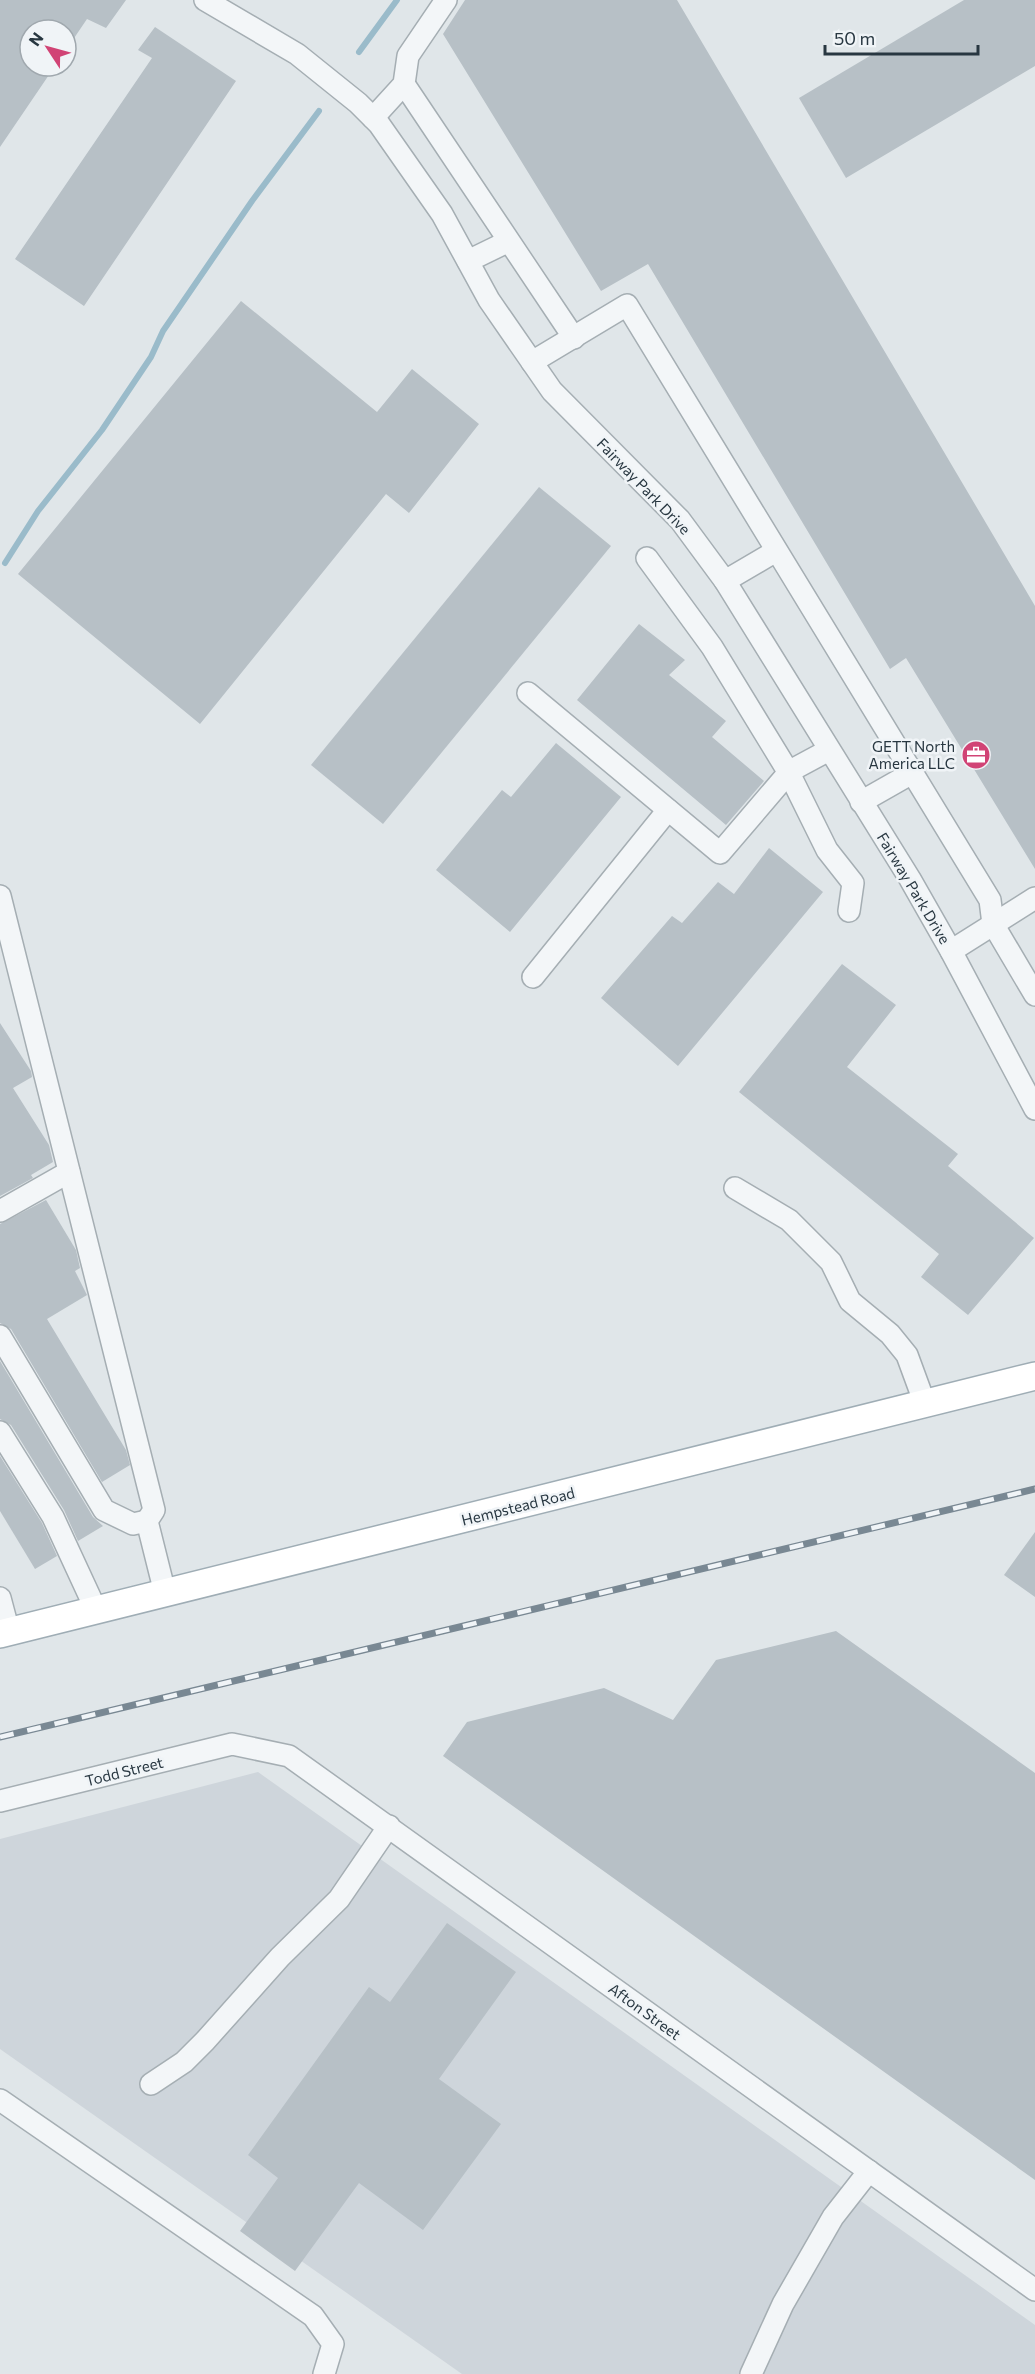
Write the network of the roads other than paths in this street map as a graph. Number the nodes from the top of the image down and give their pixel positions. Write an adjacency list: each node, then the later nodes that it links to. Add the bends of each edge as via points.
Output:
1 (205, 0): 4 (street, Fairway Park Drive, via 297,54)
2 (446, 0): 3 (street, via 408,56)
3 (404, 84): 4 (street); 5 (street)
4 (373, 118): 6 (street, Fairway Park Drive, via 442,214)
5 (507, 242): 6 (street); 7 (street)
6 (468, 261): 8 (street, Fairway Park Drive, via 489,300)
7 (574, 338): 8 (street); 9 (street, via 627,304)
8 (532, 362): 11 (street, Fairway Park Drive, via 552,391 681,520)
9 (777, 551): 11 (street); 15 (street)
10 (647, 558): 14 (street, via 712,647)
11 (725, 581): 13 (street, Fairway Park Drive)
12 (528, 693): 17 (street)
13 (829, 750): 14 (street); 16 (street, Fairway Park Drive)
14 (789, 773): 17 (street, via 720,853); 20 (street, via 826,850 853,883)
15 (912, 773): 16 (street); 21 (street, via 990,900)
16 (861, 802): 22 (street, Fairway Park Drive)
17 (668, 810): 23 (street)
18 (0, 896): 26 (street)
19 (1035, 898): 21 (street)
20 (849, 911)
21 (993, 924): 22 (street); 24 (street)
22 (951, 951): 25 (street, Fairway Park Drive)
23 (533, 977)
24 (1035, 995)
25 (1035, 1109)
26 (69, 1172): 28 (street); 33 (street, via 154,1510)
27 (735, 1188): 31 (street, via 789,1220 831,1262 850,1301 890,1334 907,1355)
28 (0, 1211)
29 (0, 1336): 33 (street, via 104,1510 133,1524)
30 (1035, 1376): 31 (main road, Hempstead Road)
31 (925, 1404): 34 (main road, Hempstead Road)
32 (0, 1432): 36 (street, via 53,1517)
33 (147, 1521): 34 (street)
34 (165, 1593): 36 (main road, Hempstead Road)
35 (0, 1598): 37 (street)
36 (96, 1610): 37 (main road, Hempstead Road)
37 (4, 1633)
38 (249, 1748): 39 (street, Todd Street, via 232,1744); 40 (street, Afton Street, via 289,1756)
39 (0, 1801)
40 (389, 1826): 41 (street, via 339,1899 191,2055); 43 (street, Afton Street)
41 (151, 2084)
42 (0, 2100): 45 (street, via 313,2316 333,2344)
43 (868, 2171): 44 (street, Afton Street); 46 (street, via 828,2226 783,2304)
44 (1035, 2290)
45 (324, 2374)
46 (752, 2374)

